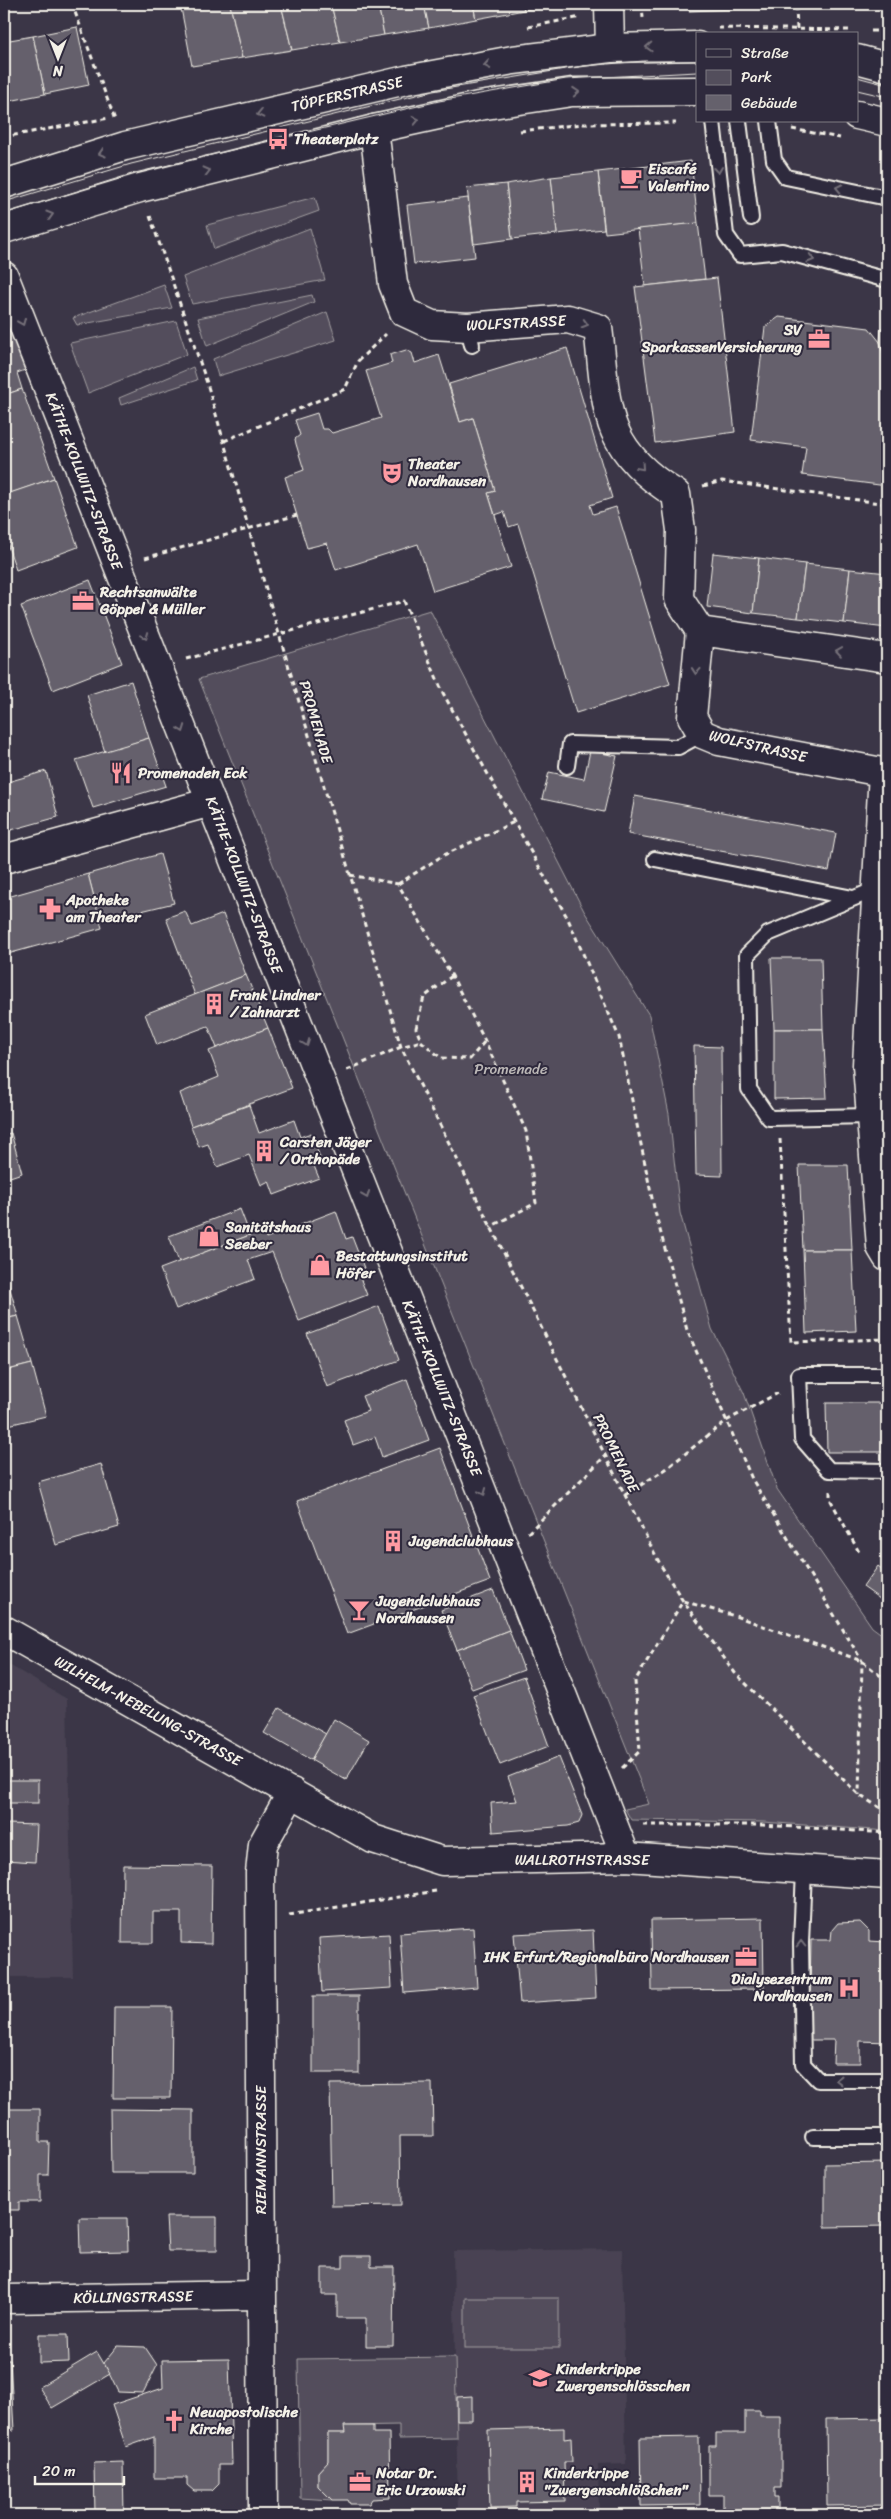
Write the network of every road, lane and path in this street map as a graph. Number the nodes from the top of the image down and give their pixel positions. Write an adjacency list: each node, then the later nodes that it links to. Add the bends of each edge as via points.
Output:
1 (72, 4): 18 (path, via 114,117)
2 (609, 4): 8 (street)
3 (642, 4): 5 (path)
4 (796, 6): 6 (path)
5 (643, 22)
6 (797, 30)
7 (696, 46): 8 (street, TÖPFERSTRASSE, one-way to 8)
8 (610, 48): 20 (street, TÖPFERSTRASSE, one-way to 20, via 513,60 406,80 125,146)
9 (858, 59): 10 (street)
10 (887, 67)
11 (696, 91): 17 (street, one-way to 11, via 479,106 572,92)
12 (858, 115): 15 (street)
13 (712, 122): 26 (lane, one-way to 26, via 726,235 740,254 782,251)
14 (739, 122): 22 (lane)
15 (887, 122)
16 (769, 123): 19 (path); 21 (lane, one-way to 16, via 786,177 774,160)
17 (374, 129): 23 (street, one-way to 17, via 140,188); 27 (street, via 393,284)
18 (4, 137)
19 (842, 138)
20 (4, 184)
21 (887, 198)
22 (751, 218)
23 (4, 229)
24 (168, 263): 28 (path, PROMENADE)
25 (4, 276): 37 (street, KÄTHE-KOLLWITZ-STRASSE, one-way to 37)
26 (887, 280)
27 (404, 312): 28 (path, via 372,350 358,361 345,389); 29 (street, WOLFSTRASSE, one-way to 29, via 432,325 470,336 568,319 598,328 615,431 654,481)
28 (224, 441): 32 (path, PROMENADE)
29 (676, 494): 30 (path, via 722,481); 34 (street, via 681,530 680,598)
30 (887, 504)
31 (297, 514): 32 (path)
32 (249, 528): 33 (path); 35 (path, PROMENADE)
33 (167, 551)
34 (700, 632): 36 (street, one-way to 34); 38 (street, WOLFSTRASSE, one-way to 38, via 692,718)
35 (279, 634): 37 (path); 42 (path, via 404,602 443,693); 45 (path, PROMENADE)
36 (887, 658)
37 (158, 667): 41 (street, KÄTHE-KOLLWITZ-STRASSE, one-way to 41)
38 (710, 737): 39 (lane, via 678,747 570,744); 40 (street, WOLFSTRASSE)
39 (567, 766)
40 (885, 773): 47 (street)
41 (211, 802): 43 (street); 53 (street, KÄTHE-KOLLWITZ-STRASSE, one-way to 53)
42 (514, 822): 46 (path, via 442,856); 62 (path, via 568,919 619,1037 654,1208 686,1330)
43 (4, 859)
44 (655, 860): 47 (lane)
45 (350, 875): 46 (path); 52 (path, PROMENADE)
46 (398, 884): 49 (path)
47 (865, 894): 48 (street); 56 (lane, via 768,934 747,955 749,1089 769,1118)
48 (881, 918): 54 (street, via 867,1065)
49 (452, 976): 50 (path, via 424,997 416,1028); 51 (path)
50 (421, 1041): 51 (path, via 440,1058 470,1059); 52 (path)
51 (485, 1041): 57 (path, via 526,1131 536,1204)
52 (401, 1047): 53 (path); 57 (path, PROMENADE)
53 (321, 1082): 68 (street, KÄTHE-KOLLWITZ-STRASSE, one-way to 68)
54 (878, 1085): 55 (street)
55 (871, 1116): 56 (lane); 58 (street, via 881,1247)
56 (779, 1118): 59 (path, via 791,1342)
57 (490, 1227): 63 (path, PROMENADE)
58 (887, 1257)
59 (887, 1339)
60 (887, 1375): 64 (lane, via 799,1375 802,1439)
61 (783, 1391): 62 (path)
62 (726, 1421): 66 (path, via 666,1469); 71 (path, via 752,1479)
63 (605, 1456): 66 (path, PROMENADE); 68 (path)
64 (829, 1470): 65 (lane); 67 (path, via 830,1499)
65 (887, 1470)
66 (624, 1495): 69 (path, PROMENADE)
67 (860, 1552)
68 (507, 1554): 73 (street, KÄTHE-KOLLWITZ-STRASSE)
69 (683, 1601): 71 (path, via 738,1617); 73 (path, via 635,1681 640,1751); 75 (path, PROMENADE, via 735,1673)
70 (4, 1630): 74 (street, WILHELM-NEBELUNG-STRASSE)
71 (862, 1662): 72 (path); 75 (path)
72 (887, 1681)
73 (599, 1788): 78 (street, KÄTHE-KOLLWITZ-STRASSE)
74 (292, 1792): 78 (street, WALLROTHSTRASSE, via 373,1839 442,1861); 82 (street, RIEMANNSTRASSE, via 263,1844)
75 (859, 1795): 76 (path, PROMENADE)
76 (887, 1812)
77 (887, 1833): 78 (path, via 763,1825 635,1825)
78 (622, 1845): 79 (street, WALLROTHSTRASSE)
79 (804, 1870): 80 (street, WALLROTHSTRASSE); 83 (lane, one-way to 79, via 818,2080 803,2064 801,1942)
80 (887, 1875)
81 (439, 1891): 82 (path, via 286,1915)
82 (260, 1916): 86 (street, RIEMANNSTRASSE)
83 (887, 2080)
84 (813, 2137): 85 (lane)
85 (887, 2137)
86 (262, 2295): 87 (street, KÖLLINGSTRASSE); 88 (street, RIEMANNSTRASSE)
87 (4, 2299)
88 (263, 2515)

